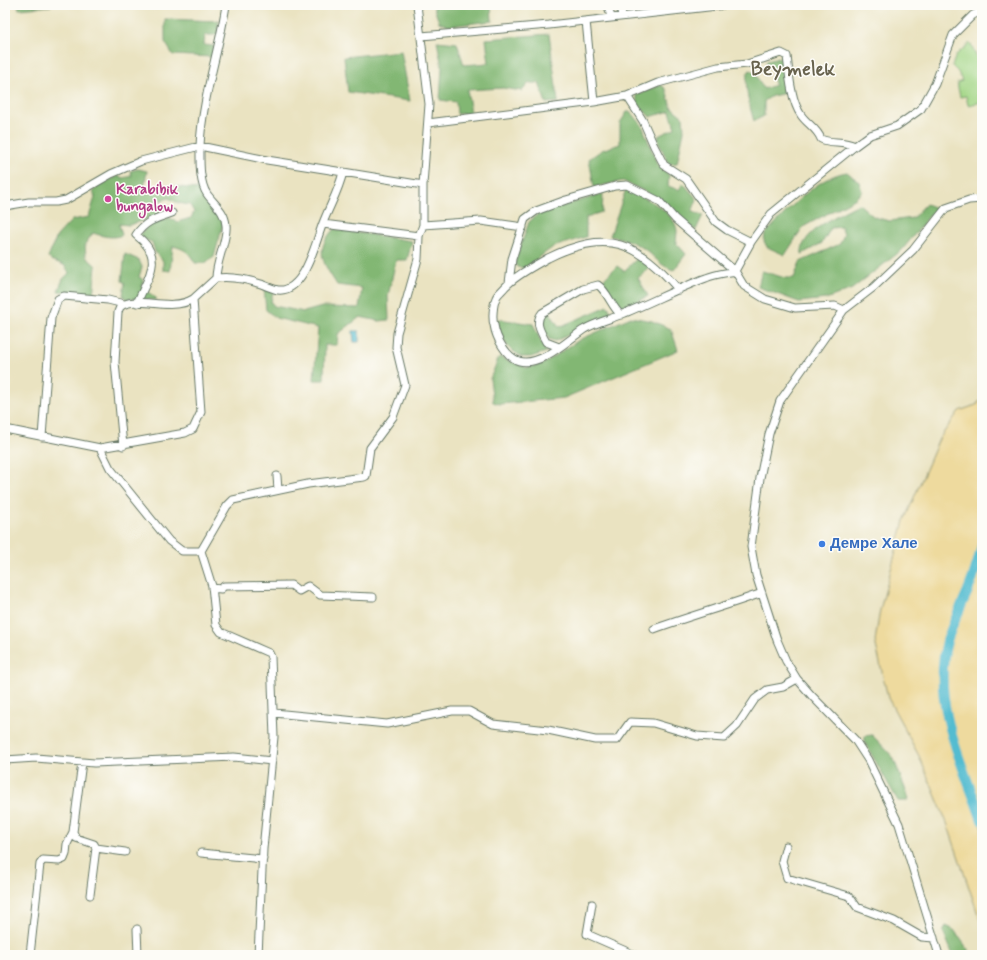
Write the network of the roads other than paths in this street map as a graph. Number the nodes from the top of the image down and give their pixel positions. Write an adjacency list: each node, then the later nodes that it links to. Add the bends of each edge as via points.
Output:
1 (226, 5): 14 (street, via 206,99)
2 (417, 5): 10 (street)
3 (608, 5): 8 (street)
4 (620, 5): 7 (street)
5 (726, 5): 7 (street)
6 (982, 11): 15 (street, via 973,15 953,35 935,84 921,109 897,126 870,135)
7 (622, 16): 8 (street)
8 (611, 18): 9 (street)
9 (586, 21): 10 (street); 12 (street)
10 (421, 36): 13 (street, via 429,104)
11 (627, 96): 12 (street); 15 (street, via 658,83 718,66 747,64 781,53 787,56 790,80 801,115 818,132 821,139 827,142 844,141); 25 (street, via 643,121 664,164 686,179 716,222)
12 (594, 102): 13 (street)
13 (428, 123): 17 (street)
14 (200, 146): 16 (street); 19 (street, via 141,161 111,174 66,200); 27 (street, via 203,184 207,194 222,212 227,226)
15 (855, 146): 25 (street, via 771,214)
16 (343, 172): 17 (street); 21 (street, via 340,186)
17 (423, 185): 22 (street)
18 (982, 199): 33 (street, via 969,200 946,208 913,250 874,287)
19 (5, 206)
20 (172, 213): 31 (street, via 149,221 141,226 136,235 152,252 153,263)
21 (322, 224): 24 (street); 27 (street, via 320,236 303,275 293,285 279,290 228,276)
22 (423, 225): 23 (street, via 481,221); 24 (street)
23 (522, 227): 26 (street, via 526,219 536,211 566,200 627,185 659,201 675,219); 28 (street, via 512,259)
24 (419, 236): 41 (street, via 418,259 397,333 396,348 405,385 393,417 370,448 366,476)
25 (751, 242): 26 (street)
26 (735, 271): 29 (street, via 707,277); 33 (street, via 744,286 765,299 796,308 835,306)
27 (216, 278): 30 (street)
28 (509, 283): 29 (street, via 568,248 594,242 619,243 638,252 660,269); 35 (street, via 496,298 493,322 496,335 508,352 519,361 531,361)
29 (679, 290): 34 (street)
30 (193, 299): 31 (street, via 169,306); 38 (street, via 201,412 198,422 193,429 185,433)
31 (137, 302): 32 (street)
32 (124, 304): 37 (street, via 64,296 58,299 51,318); 38 (street, via 118,312 115,362)
33 (844, 310): 44 (street, via 780,401 769,434 754,510 751,547)
34 (620, 315): 35 (street, via 585,329); 35 (street, via 603,288 598,285 583,289 538,317 538,324 546,342)
35 (559, 348)
36 (5, 429): 37 (street)
37 (42, 437): 39 (street)
38 (123, 446): 39 (street)
39 (100, 448): 42 (street, via 110,468 169,541 182,551)
40 (276, 476): 41 (street)
41 (278, 490): 42 (street, via 233,500)
42 (201, 551): 43 (street)
43 (212, 588): 45 (street, via 291,585 299,591 308,586 320,595); 48 (street, via 214,616 221,632 269,653 271,657)
44 (762, 593): 46 (street); 47 (street, via 777,640)
45 (373, 597)
46 (654, 629)
47 (797, 679): 48 (street, via 783,687 767,690 755,699 737,726 724,738 697,736 653,724 630,722 617,740 594,740 548,730 493,724 469,711 452,711 387,724); 61 (street, via 855,740 868,760 899,824)
48 (274, 713): 50 (street)
49 (5, 760): 51 (street, via 36,758)
50 (272, 760): 51 (street, via 234,757); 57 (street)
51 (82, 762): 52 (street)
52 (73, 832): 54 (street, via 76,838 94,844); 62 (street, via 64,859 43,860 40,864)
53 (786, 846): 61 (street, via 782,861 787,878 849,896 857,907 894,921 922,937)
54 (96, 848): 55 (street); 58 (street)
55 (125, 852)
56 (201, 853): 57 (street)
57 (263, 859): 64 (street)
58 (90, 895)
59 (592, 904): 65 (street, via 587,934)
60 (137, 929): 63 (street)
61 (934, 938): 66 (street)
62 (30, 955)
63 (138, 955)
64 (258, 955)
65 (635, 955)
66 (939, 955)

